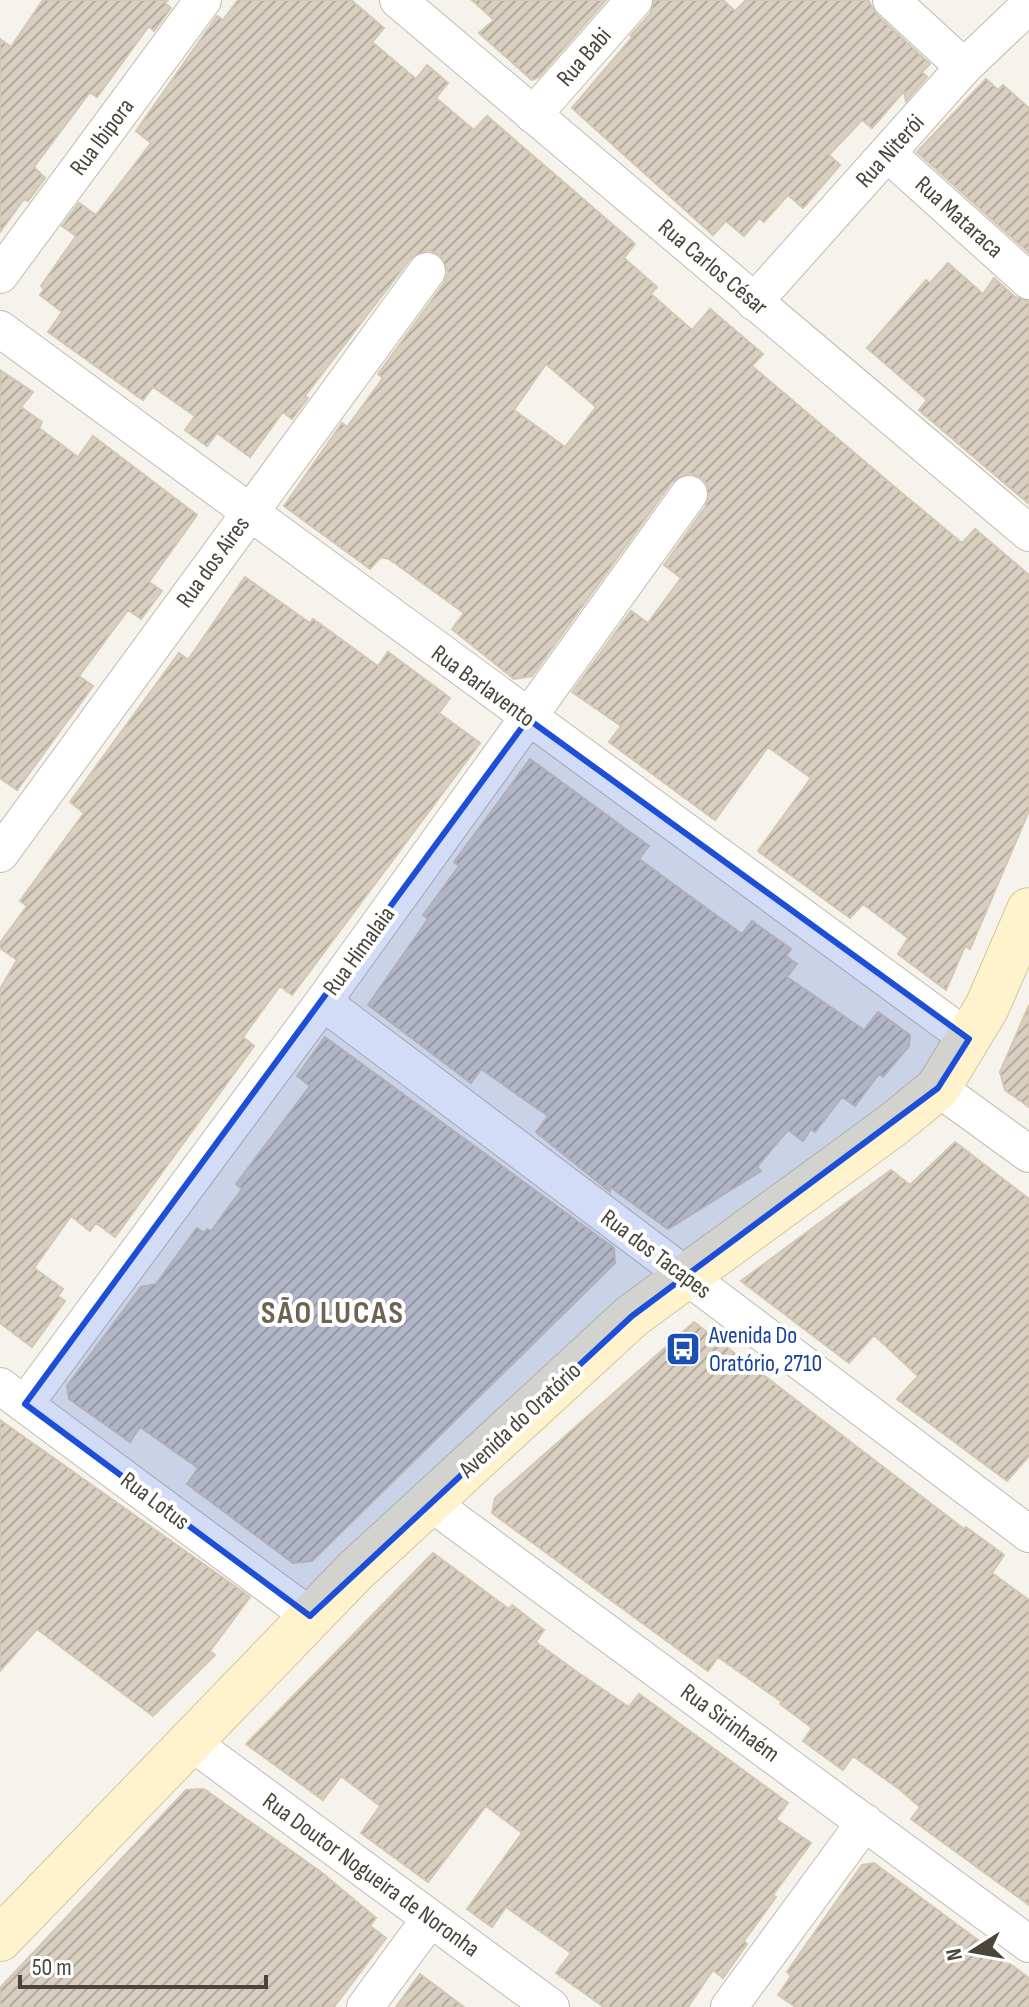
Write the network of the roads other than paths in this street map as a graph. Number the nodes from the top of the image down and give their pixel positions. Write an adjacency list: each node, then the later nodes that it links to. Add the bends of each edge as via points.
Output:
1 (203, 0): 11 (street, Rua Ibipora)
2 (398, 0): 8 (street, Rua Carlos César)
3 (634, 0): 8 (street, Rua Babi)
4 (891, 0): 7 (street)
5 (1024, 0): 6 (street)
6 (1029, 5): 7 (street, Rua Niterói)
7 (964, 67): 9 (street, Rua Niterói)
8 (533, 115): 13 (street, Rua Carlos César)
9 (888, 154): 12 (street, Rua Mataraca); 13 (street, Rua Niterói)
10 (427, 271): 16 (street, Rua dos Aires)
11 (0, 275)
12 (1029, 281)
13 (754, 302): 17 (street, Rua Carlos César)
14 (0, 329): 16 (street, Rua Barlavento)
15 (689, 494): 18 (street, Rua Himalaia)
16 (249, 514): 18 (street, Rua Barlavento); 19 (street, Rua dos Aires)
17 (1029, 533)
18 (528, 719): 21 (street, Rua Himalaia); 22 (street, Rua Barlavento)
19 (0, 854)
20 (1029, 910): 22 (main road, Avenida do Oratório)
21 (323, 1002): 25 (street, Rua dos Tacapes); 26 (street, Rua Himalaia)
22 (969, 1039): 23 (main road, Avenida do Oratório)
23 (938, 1088): 24 (street); 25 (main road, Avenida do Oratório)
24 (1029, 1154)
25 (686, 1276): 27 (main road, Avenida do Oratório, via 632,1316); 28 (street, Rua dos Tacapes)
26 (13, 1395): 29 (street, Rua Lotus)
27 (431, 1503): 29 (main road, Avenida do Oratório); 31 (street, Rua Sirinhaém)
28 (1029, 1534)
29 (310, 1616): 30 (main road, Avenida do Oratório)
30 (192, 1743): 32 (street, Rua Doutor Nogueira de Noronha); 33 (main road, Avenida do Oratório)
31 (865, 1822): 34 (street, Rua Sirinhaém); 37 (street)
32 (430, 1919): 35 (street); 36 (street, Rua Doutor Nogueira de Noronha)
33 (0, 1939)
34 (1029, 1944)
35 (365, 2007)
36 (551, 2007)
37 (729, 2007)

